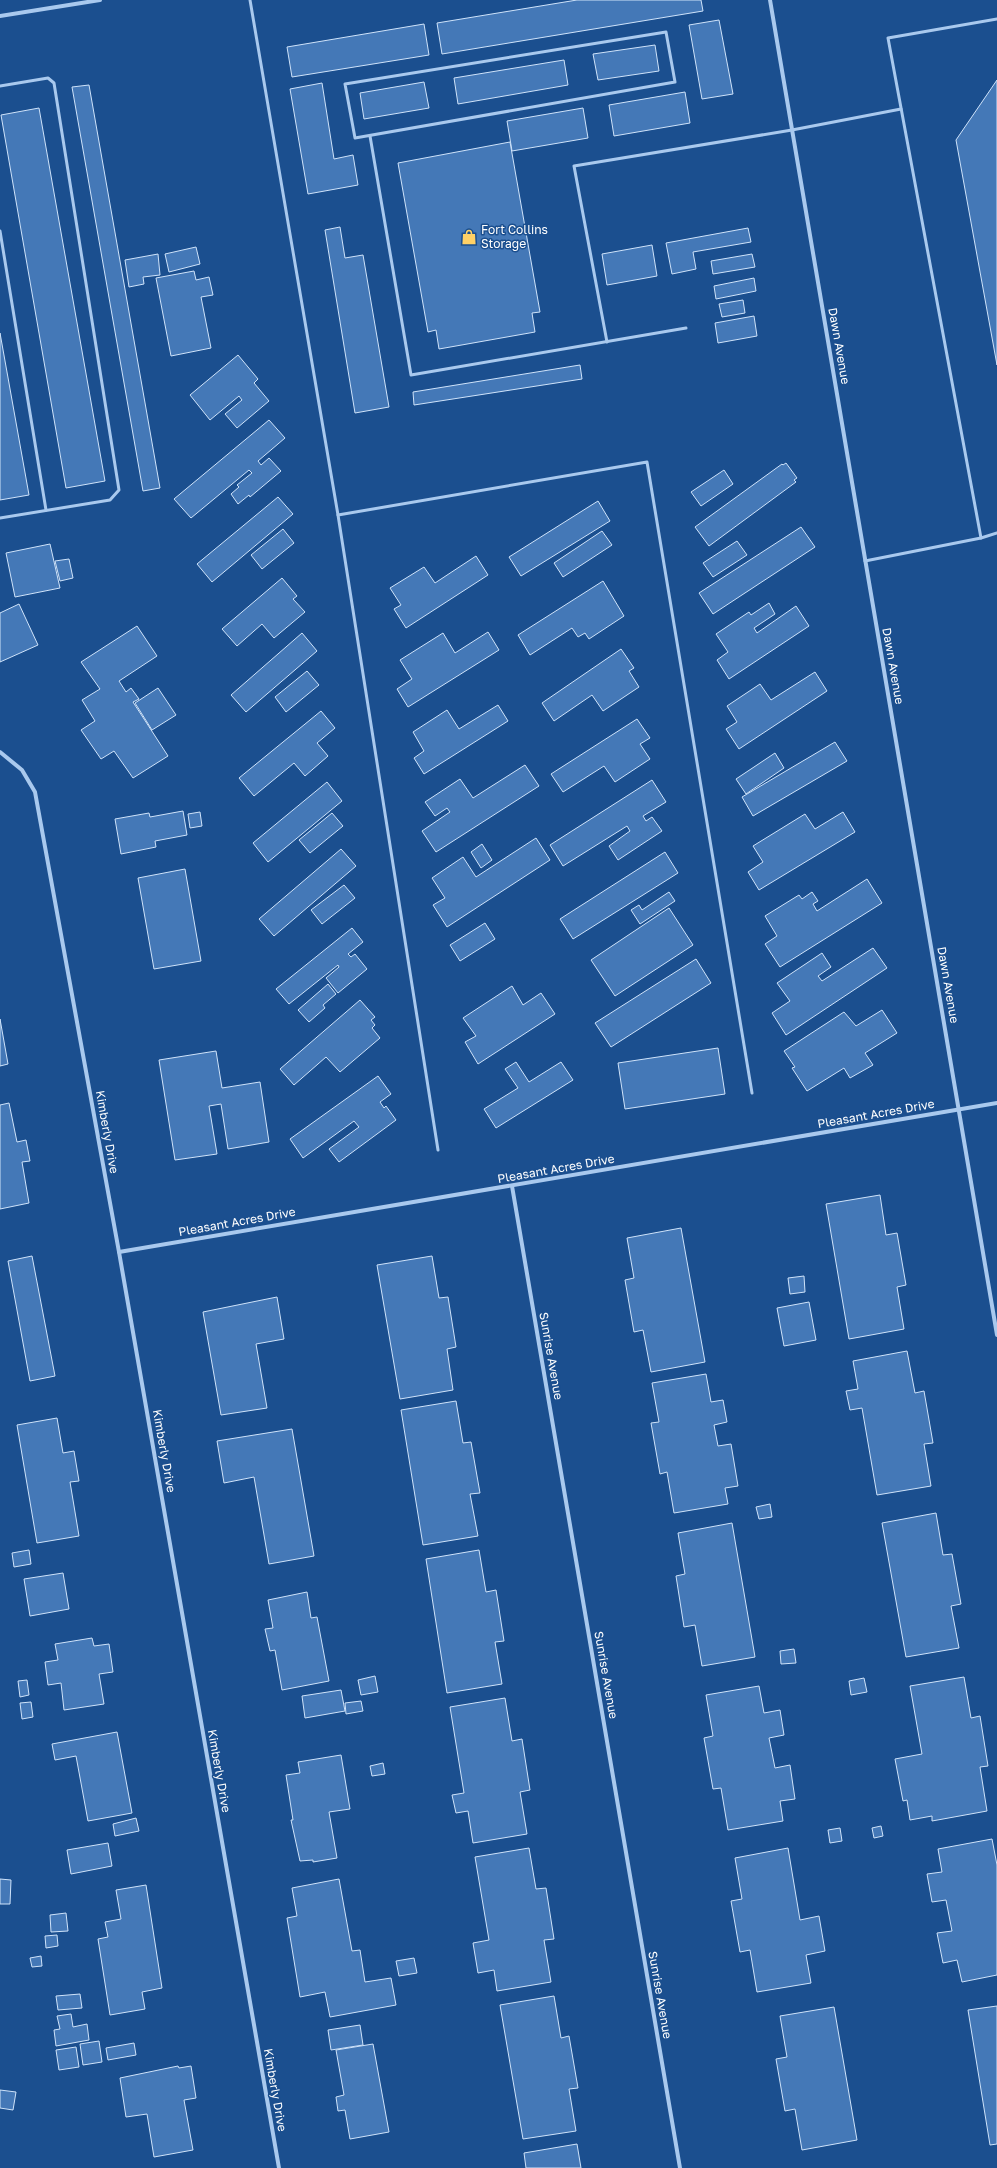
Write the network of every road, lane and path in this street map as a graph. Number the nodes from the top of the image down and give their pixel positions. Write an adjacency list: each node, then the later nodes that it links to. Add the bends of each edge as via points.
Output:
1 (100, 0): 4 (street)
2 (250, 0): 14 (lane)
3 (770, 0): 8 (street, Dawn Avenue)
4 (0, 16)
5 (997, 18): 7 (lane, via 888,38)
6 (0, 86): 13 (lane, via 48,78 54,83 119,490 110,500)
7 (901, 109): 8 (lane); 17 (lane)
8 (792, 130): 12 (lane, via 574,166); 18 (street, Dawn Avenue)
9 (370, 136): 9 (lane, via 354,138 345,84 666,32 675,82); 12 (lane, via 411,375)
10 (0, 231): 13 (lane)
11 (686, 328): 12 (lane)
12 (607, 342)
13 (46, 510): 15 (lane)
14 (338, 515): 20 (lane, via 647,462); 23 (lane)
15 (0, 518)
16 (997, 533): 17 (lane)
17 (981, 538): 18 (lane)
18 (865, 561): 22 (street, Dawn Avenue)
19 (0, 752): 25 (street, Kimberly Drive, via 22,770 35,792)
20 (752, 1094)
21 (997, 1104): 22 (street, Pleasant Acres Drive)
22 (959, 1110): 24 (street, Pleasant Acres Drive); 26 (street, Dawn Avenue)
23 (438, 1150)
24 (512, 1186): 25 (street, Pleasant Acres Drive); 28 (street, Sunrise Avenue)
25 (119, 1252): 27 (street, Kimberly Drive)
26 (997, 1335)
27 (279, 2168)
28 (680, 2168)

